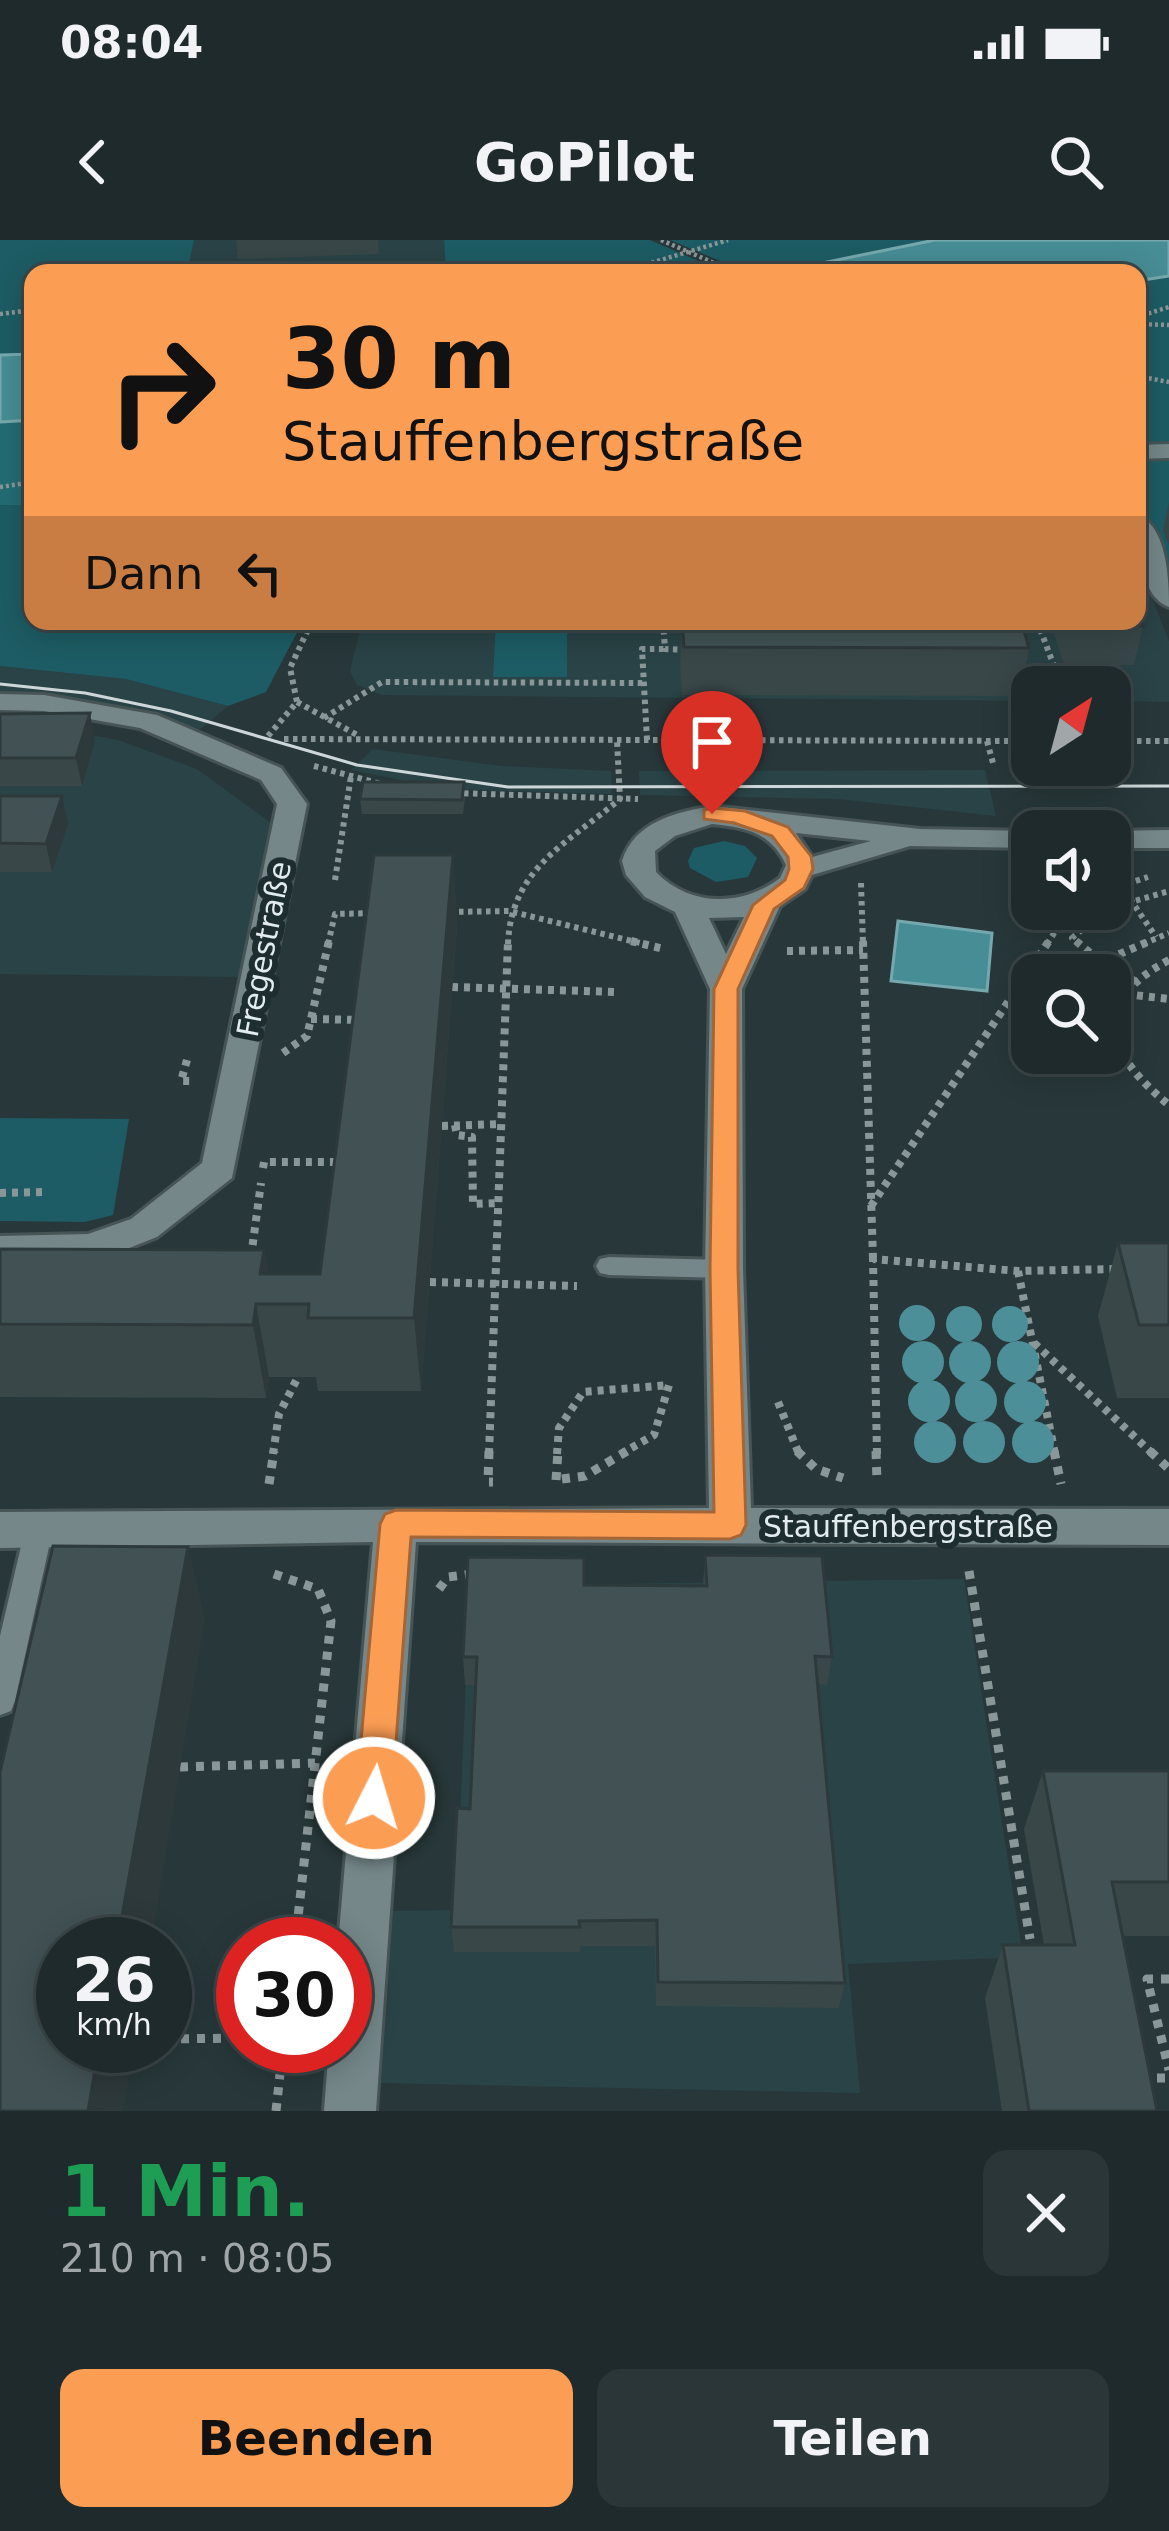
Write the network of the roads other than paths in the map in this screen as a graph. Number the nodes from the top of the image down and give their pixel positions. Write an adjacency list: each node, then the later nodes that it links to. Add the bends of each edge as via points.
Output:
1 (1146, 544): 2 (street)
2 (1169, 599)
3 (0, 702): 13 (street, Fregestraße, via 148,721 272,774 292,804 219,1169 144,1228 91,1248)
4 (762, 823): 5 (street); 9 (street, via 793,843); 11 (street, via 686,818 648,838 639,853 648,884)
5 (920, 838): 6 (street); 9 (street)
6 (1011, 839)
7 (1131, 839): 8 (street)
8 (1169, 839)
9 (801, 869): 10 (street, via 796,884)
10 (764, 905): 11 (street); 12 (street)
11 (688, 907): 12 (street)
12 (726, 989): 15 (street)
13 (0, 1250)
14 (609, 1266): 15 (lane)
15 (724, 1269): 17 (street)
16 (396, 1524): 17 (street, Stauffenbergstraße); 19 (street, Stauffenbergstraße); 21 (street)
17 (730, 1525): 18 (street, Stauffenbergstraße)
18 (1169, 1527)
19 (20, 1530): 20 (lane)
20 (0, 1701)
21 (350, 2111)

